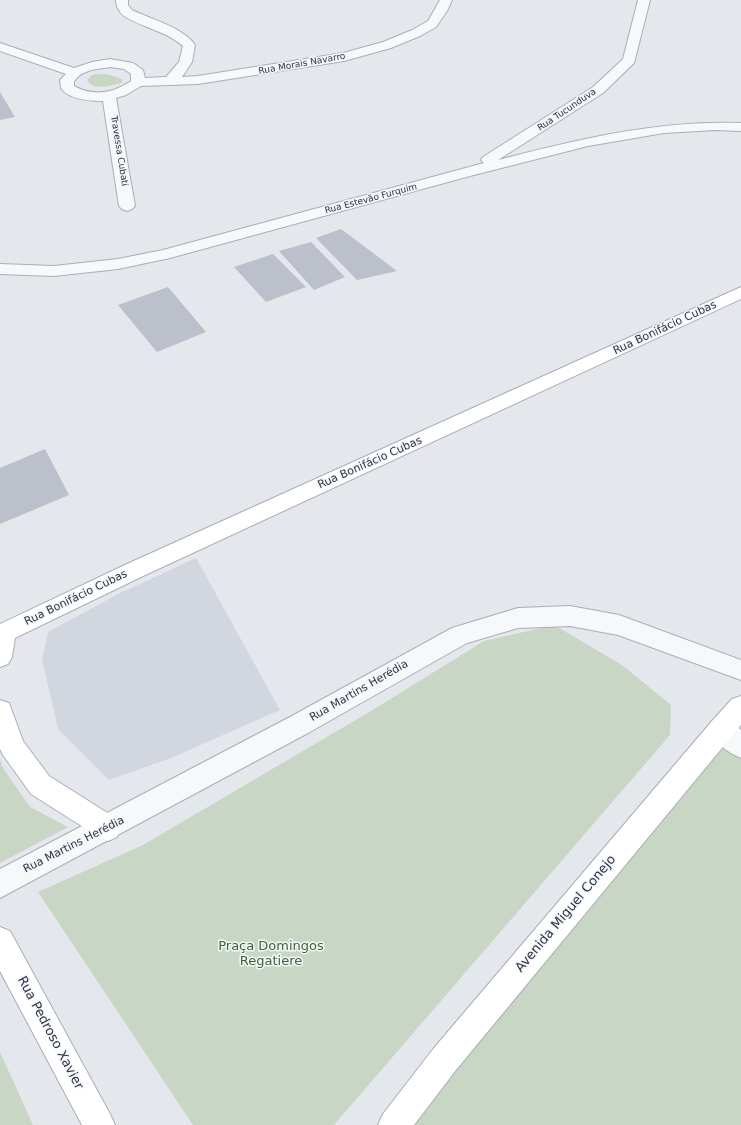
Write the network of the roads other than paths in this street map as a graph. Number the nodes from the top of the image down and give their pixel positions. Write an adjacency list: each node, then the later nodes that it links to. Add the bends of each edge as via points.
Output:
1 (122, 0): 7 (street, via 122,6 128,13 165,28 189,46 188,58 183,68)
2 (446, 0): 7 (street, Rua Morais Navarro, via 432,24 387,45 336,58 250,73)
3 (644, 0): 10 (street, Rua Tucunduva, via 630,60 598,90)
4 (0, 47): 5 (street)
5 (74, 72): 6 (street, via 90,65 110,63 128,66 138,73); 8 (street, via 67,80 68,88 72,91 92,97)
6 (138, 82): 7 (street, Rua Morais Navarro); 8 (street, via 127,91)
7 (169, 82)
8 (109, 96): 11 (street, Travessa Cubati)
9 (741, 127): 10 (street, Rua Estevão Furquim, via 672,127 630,133)
10 (468, 172): 12 (street, Rua Estevão Furquim, via 164,255 118,264 54,271)
11 (127, 206)
12 (0, 269)
13 (741, 292): 15 (main road, Rua Bonifácio Cubas)
14 (741, 305): 15 (main road)
15 (680, 321): 16 (main road, Rua Bonifácio Cubas, via 134,570)
16 (2, 633): 17 (main road)
17 (0, 657)
18 (741, 670): 22 (street, Rua Martins Herédia, via 619,625 570,616 518,618 460,635)
19 (741, 707): 21 (main road, Avenida Miguel Conejo)
20 (0, 710): 22 (main road, via 12,747 40,785)
21 (731, 737): 26 (main road, Avenida Miguel Conejo, via 445,1058)
22 (108, 828): 23 (street, Rua Martins Herédia)
23 (0, 884)
24 (0, 941): 25 (main road, Rua Pedroso Xavier)
25 (99, 1125)
26 (394, 1125)

